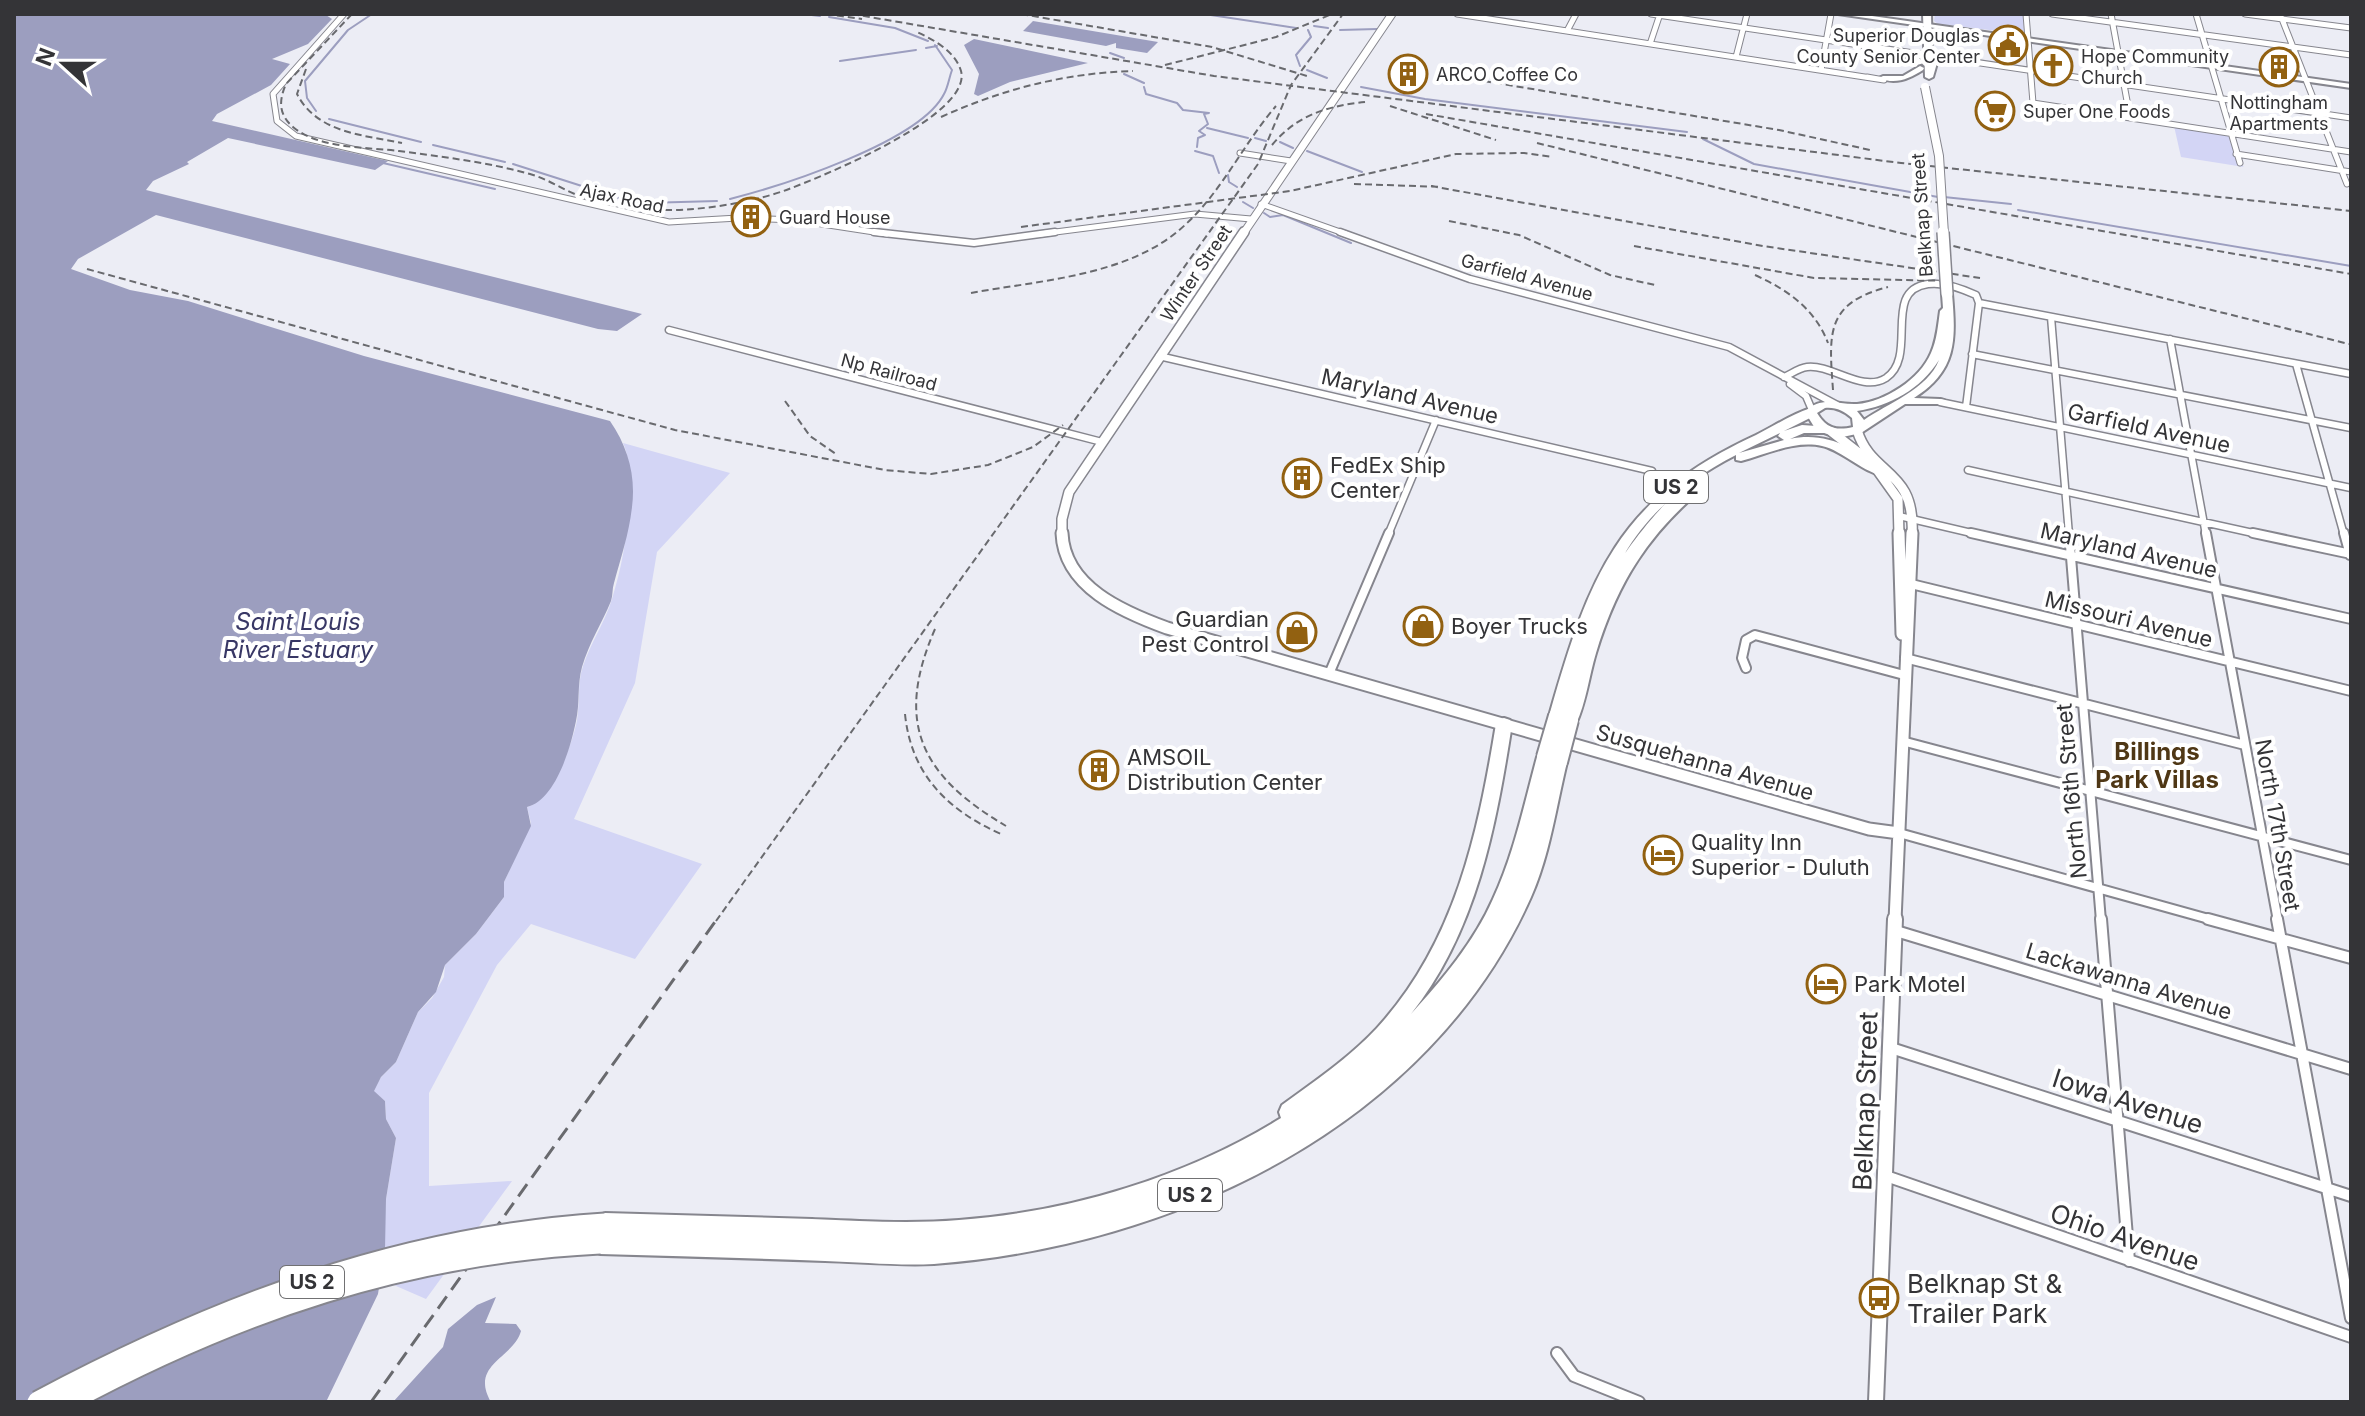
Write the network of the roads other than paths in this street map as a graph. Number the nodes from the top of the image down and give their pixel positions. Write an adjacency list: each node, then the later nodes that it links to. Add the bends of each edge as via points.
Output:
1 (344, 14): 58 (street, Ajax Road, via 273,94 276,121 285,131 601,209 669,222 796,220 974,243 1195,214)
2 (1392, 14): 52 (street, Winter Street)
3 (1457, 14): 16 (street)
4 (1576, 14): 22 (street)
5 (1651, 14): 15 (street)
6 (1747, 14): 20 (street)
7 (1831, 14): 24 (street)
8 (1842, 14): 18 (main road)
9 (1858, 14): 18 (main road)
10 (2026, 14): 25 (street)
11 (2052, 14): 19 (street)
12 (2111, 14): 19 (street)
13 (2196, 14): 23 (street)
14 (2245, 14): 17 (street)
15 (1660, 15): 20 (street); 26 (street)
16 (1487, 16): 22 (street)
17 (2281, 16): 21 (street); 28 (street)
18 (1927, 21): 25 (main road); 34 (main road, US 2)
19 (2113, 23): 23 (street); 29 (street)
20 (1743, 28): 24 (street); 31 (street)
21 (2351, 28)
22 (1567, 31): 26 (street)
23 (2202, 35): 28 (street); 35 (street)
24 (1827, 40): 27 (street); 36 (street)
25 (2028, 40): 29 (main road); 37 (street)
26 (1650, 44): 31 (street)
27 (1877, 47): 34 (main road)
28 (2294, 47): 30 (street); 39 (street)
29 (2118, 53): 35 (main road); 41 (street)
30 (2351, 55)
31 (1736, 57): 36 (street)
32 (1949, 60): 33 (street); 34 (street); 40 (main road, via 1933,62)
33 (1967, 61): 34 (street); 37 (street)
34 (1922, 62): 38 (main road, via 1904,79); 40 (main road, US 2); 40 (main road, US 2, via 1930,60)
35 (2211, 66): 39 (main road); 43 (street)
36 (1821, 70): 38 (street)
37 (2031, 70): 41 (street); 45 (street, via 2033,103)
38 (1883, 78)
39 (2306, 79): 42 (main road); 44 (street)
40 (1927, 82): 59 (main road, Belknap Street / US 2, bridge, via 1940,161)
41 (2124, 84): 43 (street); 45 (street)
42 (2351, 86)
43 (2220, 98): 44 (street); 47 (street)
44 (2319, 113): 46 (street); 48 (street)
45 (2130, 117): 47 (street)
46 (2351, 118)
47 (2230, 133): 48 (street); 51 (street)
48 (2333, 149): 49 (street); 54 (street)
49 (2351, 152)
50 (1240, 153): 52 (street)
51 (2236, 154): 53 (street); 54 (street)
52 (1291, 161): 57 (street, Winter Street)
53 (2240, 163)
54 (2342, 171): 55 (street); 56 (street)
55 (2351, 172)
56 (2347, 184)
57 (1261, 204): 58 (street, Winter Street); 69 (street, Garfield Avenue, via 1475,281 1723,344)
58 (1251, 219): 65 (street, Winter Street)
59 (1947, 294): 70 (main road, Belknap Street / US 2, via 1949,349); 74 (main road, Belknap Street / US 2, via 1939,347 1924,372 1868,408)
60 (1979, 303): 61 (street); 64 (street); 69 (street, via 1965,290 1915,287 1904,298 1900,347 1887,377 1867,381 1807,367)
61 (2051, 317): 63 (street); 67 (street, North 16th Street)
62 (669, 330): 83 (street, Np Railroad)
63 (2170, 339): 66 (street); 71 (street, North 17th Street)
64 (1972, 354): 67 (street); 75 (street)
65 (1159, 356): 77 (street, Maryland Avenue); 83 (street, Winter Street)
66 (2296, 364): 68 (street); 78 (street)
67 (2055, 369): 71 (street); 79 (street, North 16th Street)
68 (2351, 374)
69 (1784, 377): 74 (street, Garfield Avenue); 76 (street, Garfield Avenue, via 1808,398)
70 (1927, 385): 72 (main road, Belknap Street / US 2); 73 (main road, via 1928,394)
71 (2180, 395): 78 (street); 84 (street, North 17th Street)
72 (1904, 402): 73 (main road); 81 (main road, Belknap Street / US 2)
73 (1940, 402): 75 (street, Garfield Avenue)
74 (1839, 406): 76 (main road, US 2); 81 (main road, via 1858,417)
75 (1966, 407): 79 (street, Garfield Avenue)
76 (1812, 411): 82 (main road, via 1812,420); 110 (highway, US 2, via 1700,469 1643,518 1602,576 1584,618)
77 (1436, 420): 87 (street, Maryland Avenue); 106 (street)
78 (2312, 421): 80 (street); 89 (street)
79 (2060, 427): 84 (street, Garfield Avenue); 91 (street, North 16th Street)
80 (2351, 428)
81 (1858, 429): 82 (main road, US 2); 93 (street, Belknap Street, via 1862,446 1905,487)
82 (1829, 431): 85 (highway, US 2, via 1794,432); 88 (street, Belknap Street)
83 (1102, 442): 97 (street, Winter Street, via 1063,505 1060,535)
84 (2191, 455): 89 (street, Garfield Avenue); 94 (street, North 17th Street)
85 (1741, 457): 88 (highway, via 1819,439); 110 (highway, US 2, via 1680,499 1634,549 1602,607)
86 (1968, 470): 91 (street)
87 (1652, 471)
88 (1880, 472): 92 (street, Belknap Street, via 1896,494)
89 (2330, 484): 90 (street, Garfield Avenue); 96 (street)
90 (2351, 488)
91 (2065, 491): 94 (street); 95 (street, North 16th Street)
92 (1899, 516): 93 (street, Maryland Avenue); 98 (street, Belknap Street)
93 (1913, 519): 95 (street, Maryland Avenue); 99 (street, Belknap Street)
94 (2204, 521): 96 (street); 100 (street, North 17th Street)
95 (2070, 554): 100 (street, Maryland Avenue); 102 (street, North 16th Street)
96 (2351, 555)
97 (1069, 561): 106 (street, Susquehanna Avenue, via 1092,591 1132,616)
98 (1898, 581): 99 (street, Missouri Avenue); 103 (street, Belknap Street)
99 (1912, 584): 102 (street, Missouri Avenue); 103 (street, Belknap Street)
100 (2216, 588): 101 (street, Maryland Avenue); 104 (street, North 17th Street)
101 (2351, 619)
102 (2075, 624): 104 (street, Missouri Avenue); 109 (street, North 16th Street)
103 (1905, 658): 107 (street, Belknap Street); 109 (street)
104 (2230, 662): 108 (street, Missouri Avenue); 113 (street, North 17th Street)
105 (1746, 668): 107 (street, via 1746,640 1755,635)
106 (1329, 674): 111 (street, Susquehanna Avenue)
107 (1904, 675): 112 (street, Belknap Street)
108 (2351, 691)
109 (2081, 704): 113 (street); 115 (street, North 16th Street)
110 (1563, 718): 114 (highway, US 2, bridge)
111 (1504, 724): 116 (street, Susquehanna Avenue, via 1869,829); 131 (highway, via 1466,903 1438,963 1399,1017 1355,1063 1291,1111)
112 (1902, 741): 115 (street); 116 (street, Belknap Street)
113 (2245, 745): 117 (street, North 17th Street)
114 (1552, 759): 131 (highway, US 2, via 1493,917 1461,970 1414,1025 1330,1099 1265,1139 1215,1165); 132 (highway, US 2, via 1523,894 1494,950 1452,1010 1404,1061 1341,1113 1226,1180 1077,1231 932,1253)
115 (2088, 789): 117 (street); 119 (street, North 16th Street)
116 (1899, 833): 119 (street, Susquehanna Avenue); 120 (street, Belknap Street)
117 (2262, 835): 118 (street); 121 (street, North 17th Street)
118 (2351, 860)
119 (2097, 887): 121 (street, Susquehanna Avenue); 123 (street, North 16th Street)
120 (1896, 931): 123 (street, Lackawanna Avenue); 124 (street, Belknap Street)
121 (2281, 938): 122 (street, Susquehanna Avenue); 125 (street, North 17th Street)
122 (2351, 958)
123 (2106, 994): 125 (street, Lackawanna Avenue); 127 (street, North 16th Street)
124 (1891, 1048): 127 (street, Iowa Avenue); 128 (street, Belknap Street)
125 (2302, 1055): 126 (street, Lackawanna Avenue); 129 (street, North 17th Street)
126 (2351, 1069)
127 (2117, 1121): 129 (street, Iowa Avenue); 133 (street, North 16th Street)
128 (1886, 1176): 133 (street, Ohio Avenue); 140 (street, Belknap Street)
129 (2327, 1188): 130 (street, Iowa Avenue); 134 (street, North 17th Street)
130 (2351, 1196)
131 (1124, 1197): 132 (highway, US 2, via 962,1231)
132 (602, 1233): 137 (highway, US 2, bridge, via 565,1227 436,1247 296,1287 132,1353); 138 (highway, US 2, bridge, via 473,1254 345,1286 189,1343)
133 (2129, 1261): 135 (street, Ohio Avenue)
134 (2351, 1318)
135 (2351, 1337)
136 (1557, 1353): 139 (street, via 1574,1376)
137 (38, 1402)
138 (67, 1402)
139 (1639, 1402)
140 (1876, 1402)

